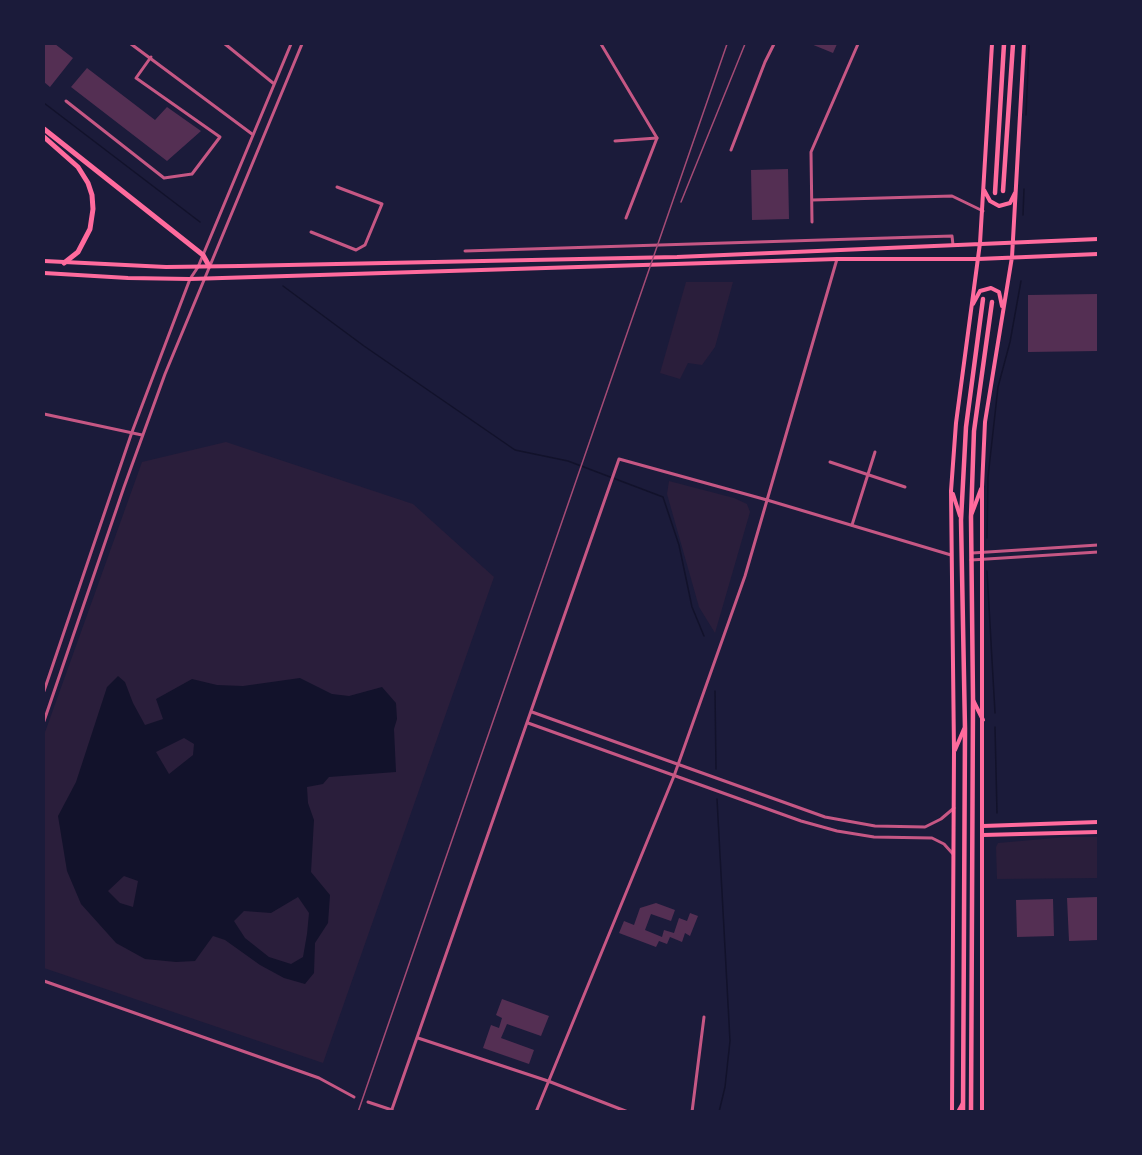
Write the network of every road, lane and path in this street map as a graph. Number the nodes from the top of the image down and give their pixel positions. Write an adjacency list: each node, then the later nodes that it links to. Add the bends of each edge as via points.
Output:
1 (131, 44): 12 (street)
2 (225, 44): 13 (street)
3 (291, 44): 13 (street)
4 (302, 44): 43 (street)
5 (601, 44): 18 (street)
6 (774, 44): 20 (street)
7 (858, 44): 26 (street, via 811,152)
8 (992, 44): 22 (main road)
9 (1004, 44): 25 (highway)
10 (1013, 44): 24 (highway)
11 (1024, 44): 23 (main road)
12 (151, 57): 14 (street, via 136,78 220,137 192,174 164,178); 16 (street)
13 (273, 83): 16 (street)
14 (66, 101)
15 (44, 129): 37 (highway)
16 (252, 134): 37 (street)
17 (44, 137): 42 (highway, via 78,167 92,195 90,229 78,252)
18 (657, 138): 19 (street); 28 (street)
19 (615, 141)
20 (731, 150)
21 (337, 187): 30 (street, via 382,204 365,245 356,250)
22 (984, 189): 23 (main road, via 990,201 999,206 1010,203); 27 (main road)
23 (1016, 189): 32 (main road)
24 (1003, 191)
25 (995, 193)
26 (812, 200): 27 (street, via 952,196); 29 (street)
27 (983, 211): 33 (main road)
28 (626, 218)
29 (812, 222)
30 (311, 232)
31 (1098, 239): 32 (main road)
32 (1013, 242): 33 (main road); 38 (main road)
33 (980, 243): 34 (main road); 40 (main road)
34 (953, 244): 35 (street, via 952,236); 43 (main road, via 677,257)
35 (465, 251)
36 (1098, 254): 38 (main road)
37 (202, 255): 43 (highway); 44 (street)
38 (1012, 257): 40 (main road); 51 (main road)
39 (837, 259): 40 (main road); 46 (main road); 61 (street)
40 (978, 259): 50 (main road)
41 (44, 261): 42 (main road)
42 (64, 263): 44 (main road)
43 (209, 266): 44 (main road); 46 (street)
44 (198, 267): 47 (street)
45 (44, 273): 47 (main road)
46 (204, 278): 47 (main road); 54 (street)
47 (190, 279): 53 (street)
48 (983, 299): 63 (highway, via 966,427)
49 (992, 302): 62 (highway, via 974,431)
50 (971, 309): 51 (main road, via 980,291 991,288 999,292); 60 (main road)
51 (1002, 313): 59 (main road, via 985,422)
52 (44, 414): 53 (street)
53 (132, 432): 54 (street); 72 (street)
54 (142, 435): 75 (street)
55 (875, 452): 57 (street)
56 (830, 462): 57 (street)
57 (868, 475): 58 (street); 64 (street)
58 (904, 487)
59 (982, 487): 62 (main road); 66 (main road)
60 (951, 491): 63 (main road); 69 (main road)
61 (767, 500): 64 (street); 74 (street, via 619,459); 80 (street)
62 (971, 517): 68 (highway)
63 (961, 520): 78 (highway)
64 (852, 525): 69 (street)
65 (1098, 545): 66 (street)
66 (982, 552): 68 (street); 70 (main road)
67 (1098, 552): 70 (street)
68 (971, 553): 71 (highway)
69 (951, 555): 79 (main road)
70 (982, 559): 71 (street); 76 (main road)
71 (971, 560): 73 (highway)
72 (44, 691)
73 (973, 699): 76 (main road); 102 (highway)
74 (531, 712): 77 (street); 80 (street)
75 (44, 720)
76 (983, 721): 84 (main road)
77 (528, 723): 81 (street); 90 (street)
78 (965, 729): 79 (main road); 94 (highway)
79 (954, 751): 82 (main road)
80 (677, 765): 81 (street); 82 (street, via 810,813 854,824 925,827)
81 (674, 776): 87 (street, via 837,831 874,837 932,838); 91 (street)
82 (954, 808): 87 (main road)
83 (1098, 822): 84 (main road)
84 (983, 826): 86 (main road)
85 (1098, 832): 86 (main road)
86 (983, 835): 103 (main road)
87 (952, 854): 99 (main road)
88 (44, 981): 92 (street, via 319,1078)
89 (704, 1017): 98 (street)
90 (418, 1038): 91 (street); 95 (street)
91 (548, 1081): 96 (street); 97 (street)
92 (354, 1097)
93 (368, 1102): 95 (street)
94 (963, 1103): 100 (main road); 101 (highway)
95 (392, 1111)
96 (625, 1111)
97 (536, 1112)
98 (692, 1112)
99 (952, 1112)
100 (958, 1112)
101 (963, 1112)
102 (971, 1112)
103 (982, 1112)

